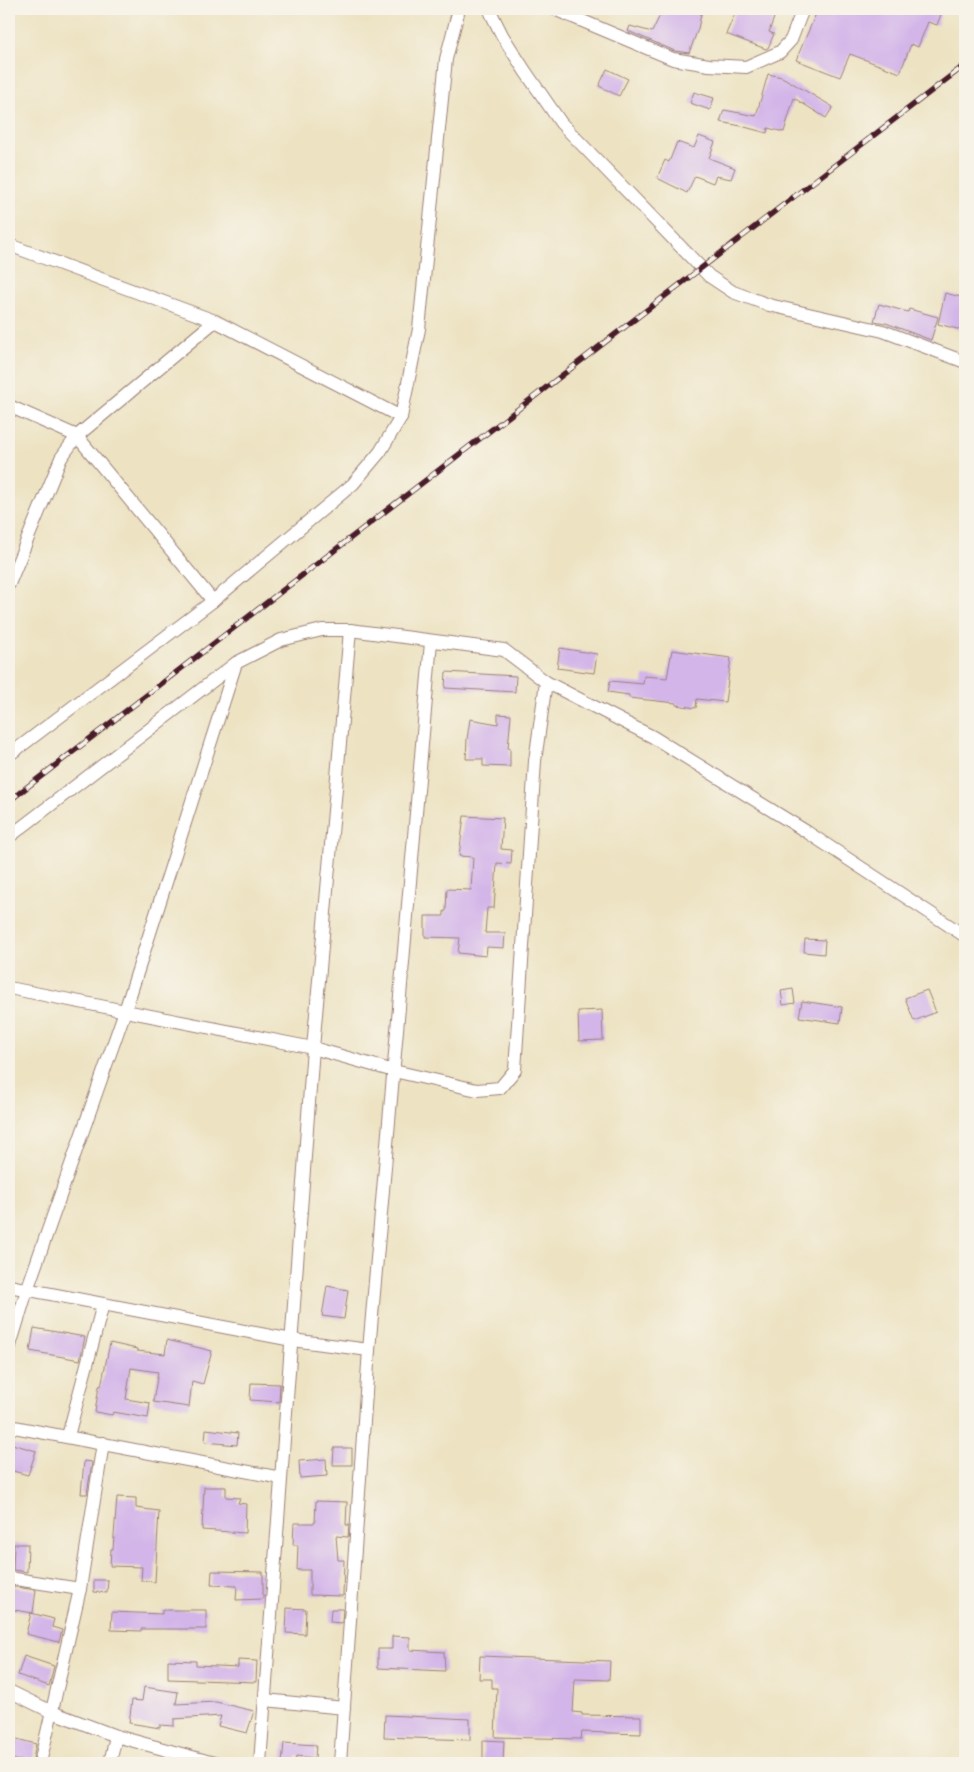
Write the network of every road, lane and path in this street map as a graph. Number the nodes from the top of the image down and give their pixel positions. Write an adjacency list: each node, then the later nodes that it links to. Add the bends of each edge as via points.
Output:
1 (459, 9): 9 (street, via 446,59 418,329)
2 (491, 9): 7 (street, via 502,35 561,123 709,276 733,292 769,305 883,331)
3 (554, 9): 4 (street, via 673,59 746,67 780,52 791,40)
4 (803, 9)
5 (9, 247): 6 (street)
6 (215, 320): 9 (street); 10 (street)
7 (965, 362)
8 (9, 406): 10 (street)
9 (401, 417): 12 (street, via 380,452 353,484)
10 (77, 436): 11 (street, via 61,458); 12 (street)
11 (9, 584)
12 (213, 601): 17 (street)
13 (350, 630): 14 (street); 15 (street, via 322,630 280,640); 22 (street)
14 (431, 642): 16 (street, via 504,650); 23 (street)
15 (236, 663): 18 (street); 21 (street)
16 (546, 682): 19 (street, via 654,737 808,832); 23 (street, via 535,761 515,1070 500,1088 477,1090)
17 (9, 755)
18 (9, 837)
19 (965, 936)
20 (9, 988): 21 (street)
21 (126, 1011): 22 (street); 25 (street)
22 (313, 1048): 23 (street); 27 (street)
23 (394, 1071): 29 (street)
24 (9, 1286): 25 (street)
25 (27, 1290): 26 (street); 28 (street)
26 (103, 1304): 27 (street); 31 (street)
27 (292, 1340): 29 (street); 33 (street)
28 (9, 1349)
29 (369, 1350): 38 (street)
30 (9, 1426): 31 (street)
31 (68, 1436): 32 (street)
32 (103, 1443): 33 (street); 35 (street)
33 (281, 1478): 37 (street)
34 (9, 1578): 35 (street)
35 (80, 1589): 39 (street)
36 (9, 1691): 39 (street)
37 (265, 1700): 38 (street); 44 (street)
38 (344, 1708): 45 (street)
39 (52, 1712): 40 (street); 41 (street)
40 (116, 1736): 42 (street); 43 (street)
41 (40, 1763)
42 (110, 1763)
43 (214, 1763)
44 (260, 1763)
45 (340, 1763)

